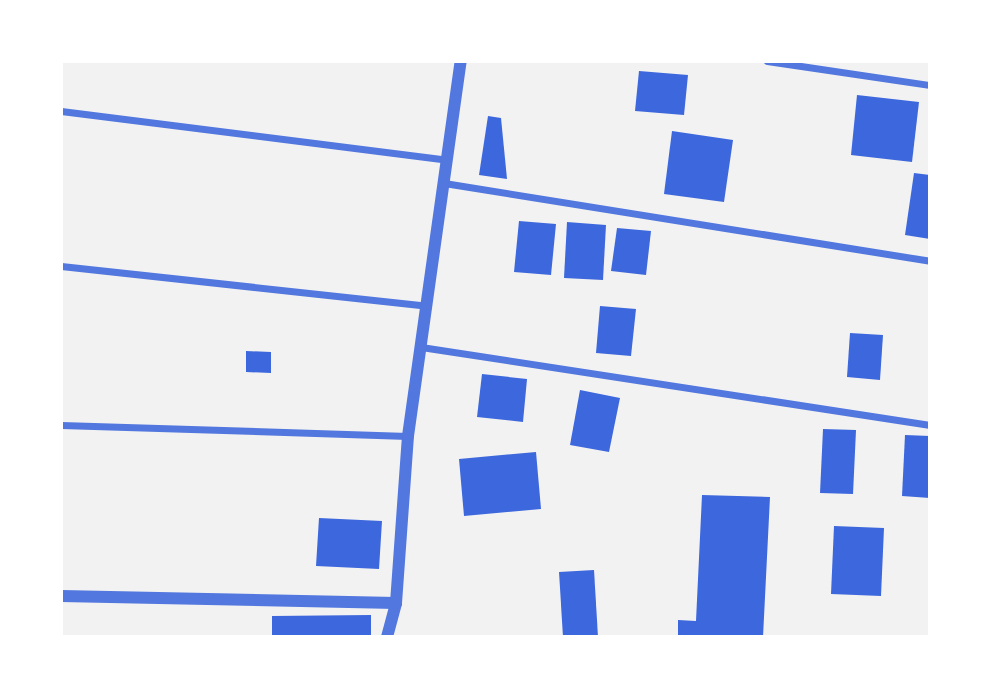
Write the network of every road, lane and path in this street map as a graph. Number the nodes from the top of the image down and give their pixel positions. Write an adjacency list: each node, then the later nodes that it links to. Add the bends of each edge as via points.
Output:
1 (461, 61): 5 (street)
2 (773, 62): 3 (street)
3 (930, 85)
4 (61, 111): 5 (street)
5 (447, 160): 6 (street)
6 (444, 183): 7 (street); 9 (street)
7 (930, 261)
8 (61, 266): 9 (street)
9 (427, 306): 10 (street)
10 (421, 347): 12 (street); 13 (street)
11 (61, 425): 13 (street)
12 (930, 425)
13 (408, 436): 15 (street)
14 (61, 596): 15 (street)
15 (396, 603): 16 (street)
16 (387, 637)

